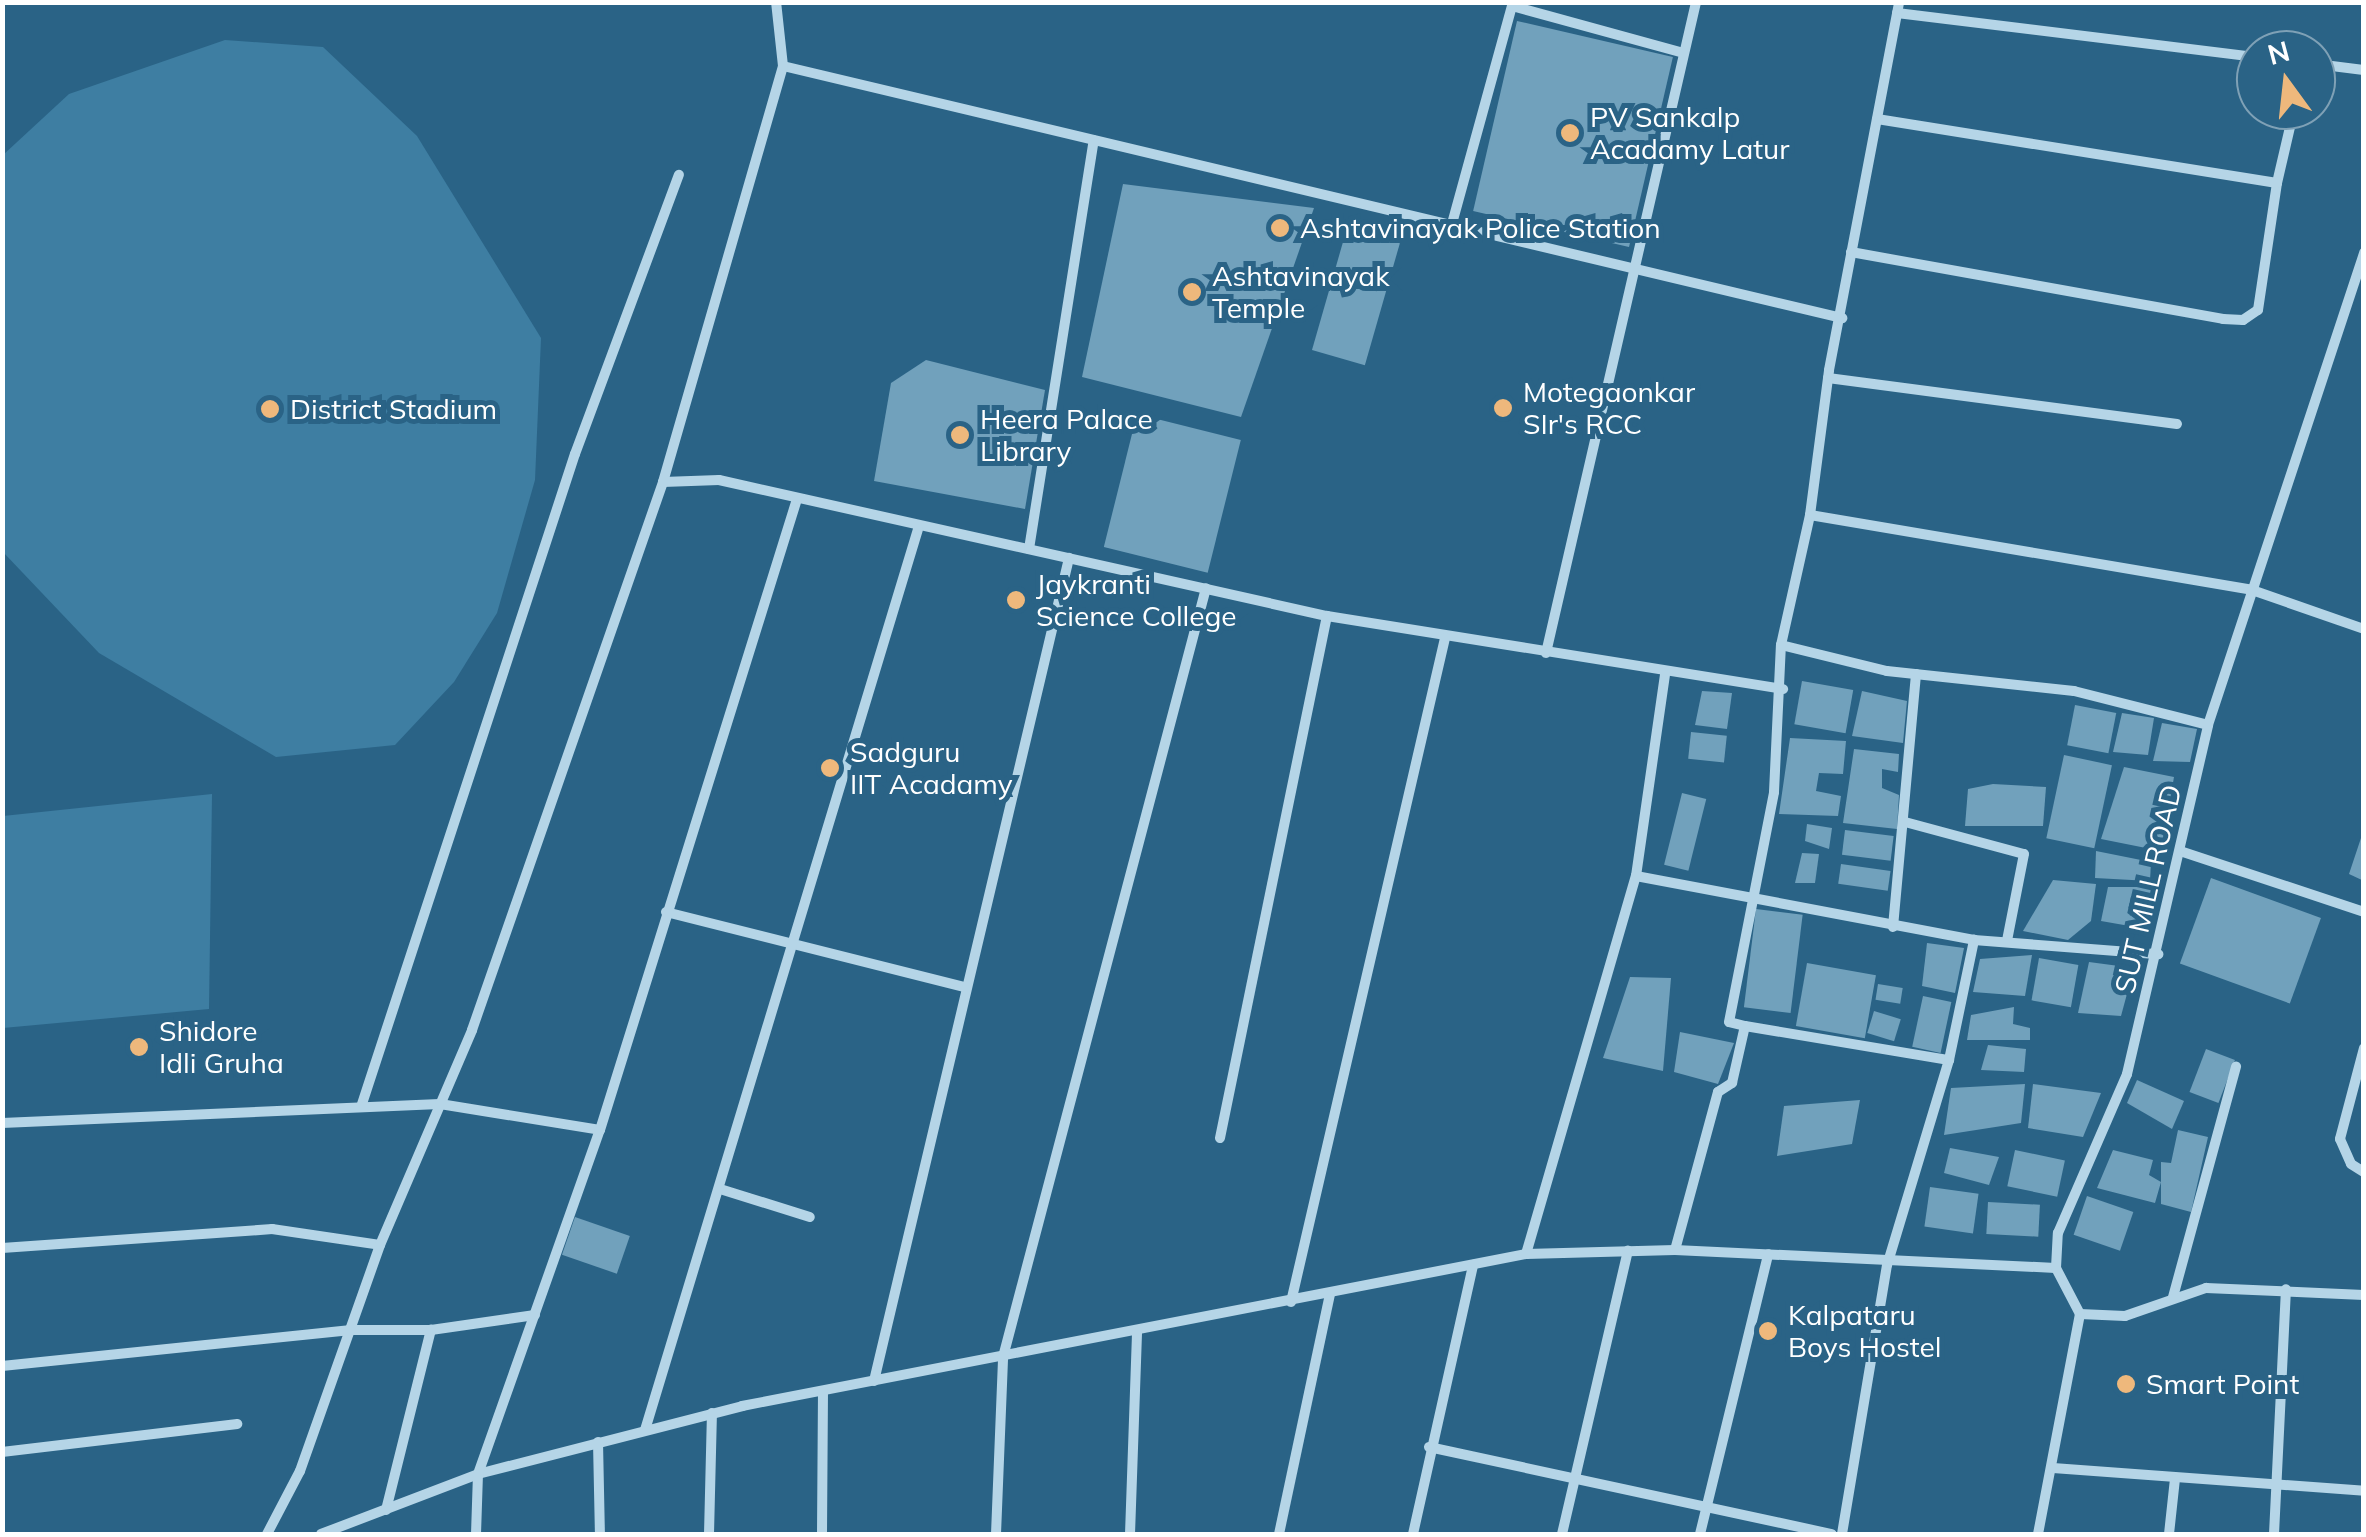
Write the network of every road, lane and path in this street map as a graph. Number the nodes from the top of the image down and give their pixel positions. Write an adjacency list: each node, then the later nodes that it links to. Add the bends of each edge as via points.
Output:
1 (776, 2): 7 (street)
2 (1696, 2): 5 (street)
3 (1512, 4): 5 (street); 15 (street)
4 (1898, 8): 6 (street); 10 (street)
5 (1684, 53): 18 (street)
6 (2236, 54)
7 (784, 66): 12 (street); 22 (street)
8 (2336, 66): 9 (street)
9 (2364, 70)
10 (1877, 120): 14 (street); 16 (street)
11 (2289, 130): 14 (street)
12 (1094, 140): 15 (street); 26 (street)
13 (678, 175): 56 (street, via 575,454)
14 (2277, 184): 16 (street, via 2258,310 2243,320 2084,299)
15 (1452, 220): 18 (street)
16 (1851, 252): 19 (street)
17 (2364, 252): 29 (street, SUT MILL ROAD)
18 (1634, 264): 19 (street); 34 (street)
19 (1842, 318): 20 (street)
20 (1828, 378): 21 (street); 24 (street)
21 (2177, 424)
22 (663, 482): 23 (street, via 718,480); 55 (street, via 472,1030)
23 (797, 500): 25 (street); 43 (street)
24 (1810, 515): 29 (street); 33 (street)
25 (918, 529): 26 (street); 48 (street)
26 (1029, 550): 27 (street)
27 (1069, 558): 28 (street); 50 (street)
28 (1206, 588): 30 (street); 82 (street)
29 (2252, 590): 31 (street); 38 (street, SUT MILL ROAD)
30 (1327, 616): 32 (street); 59 (street)
31 (2364, 629)
32 (1445, 638): 34 (street); 76 (street)
33 (1781, 645): 36 (street); 37 (street)
34 (1546, 654): 35 (street)
35 (1665, 674): 37 (street); 41 (street)
36 (1916, 674): 38 (street, via 2074,691); 39 (street)
37 (1783, 689): 42 (street, via 1774,792)
38 (2208, 725): 40 (street, SUT MILL ROAD)
39 (1905, 822): 45 (street); 47 (street, via 2024,854)
40 (2180, 851): 44 (street); 49 (street, SUT MILL ROAD)
41 (1636, 876): 42 (street); 67 (street)
42 (1749, 898): 45 (street); 51 (street, via 1729,1022)
43 (666, 912): 48 (street); 58 (street)
44 (2364, 912)
45 (1893, 927): 46 (street)
46 (1974, 940): 47 (street); 53 (street)
47 (2008, 940): 49 (street)
48 (793, 944): 50 (street); 61 (street)
49 (2158, 954): 71 (street, SUT MILL ROAD, via 2127,1074 2058,1233)
50 (965, 987): 84 (street)
51 (1745, 1026): 53 (street); 66 (street, via 1732,1083 1718,1092)
52 (2364, 1048): 60 (street, via 2340,1138 2351,1164)
53 (1950, 1060): 69 (street)
54 (2236, 1066): 75 (street)
55 (440, 1104): 56 (street); 58 (street); 63 (street)
56 (361, 1107): 57 (street)
57 (2, 1124)
58 (600, 1130): 78 (street)
59 (1220, 1138)
60 (2364, 1172)
61 (720, 1189): 62 (street); 88 (street)
62 (810, 1218)
63 (380, 1245): 64 (street, via 272,1229); 79 (street)
64 (2, 1248)
65 (1628, 1250): 66 (street); 67 (street); 94 (street)
66 (1675, 1250): 68 (street)
67 (1526, 1254): 70 (street)
68 (1768, 1254): 69 (street); 98 (street)
69 (1887, 1264): 71 (street); 113 (street)
70 (1473, 1265): 73 (street); 90 (street)
71 (2056, 1268): 77 (street)
72 (2286, 1289): 74 (street); 75 (street, via 2206,1288); 96 (street)
73 (1330, 1294): 76 (street); 108 (street)
74 (2364, 1296)
75 (2172, 1297): 77 (street, via 2125,1316)
76 (1291, 1302): 81 (street)
77 (2080, 1314): 92 (street)
78 (534, 1315): 80 (street); 93 (street)
79 (350, 1330): 80 (street); 83 (street); 101 (street, via 300,1471)
80 (432, 1330): 99 (street)
81 (1136, 1331): 82 (street); 107 (street)
82 (1003, 1356): 84 (street); 106 (street)
83 (2, 1366)
84 (874, 1381): 85 (street)
85 (823, 1390): 86 (street); 105 (street)
86 (712, 1413): 88 (street); 104 (street)
87 (236, 1424): 91 (street)
88 (645, 1430): 89 (street)
89 (598, 1442): 93 (street); 103 (street)
90 (1430, 1447): 94 (street); 109 (street)
91 (2, 1452)
92 (2053, 1468): 95 (street); 114 (street)
93 (478, 1474): 99 (street); 102 (street)
94 (1573, 1478): 98 (street); 110 (street)
95 (2175, 1479): 96 (street); 115 (street)
96 (2274, 1488): 97 (street); 116 (street)
97 (2364, 1491)
98 (1706, 1507): 111 (street); 112 (street)
99 (386, 1510): 100 (street)
100 (327, 1533)
101 (267, 1534)
102 (476, 1534)
103 (600, 1534)
104 (709, 1534)
105 (822, 1534)
106 (996, 1534)
107 (1130, 1534)
108 (1279, 1534)
109 (1413, 1534)
110 (1562, 1534)
111 (1700, 1534)
112 (1832, 1534)
113 (1842, 1534)
114 (2038, 1534)
115 (2168, 1534)
116 (2274, 1534)

